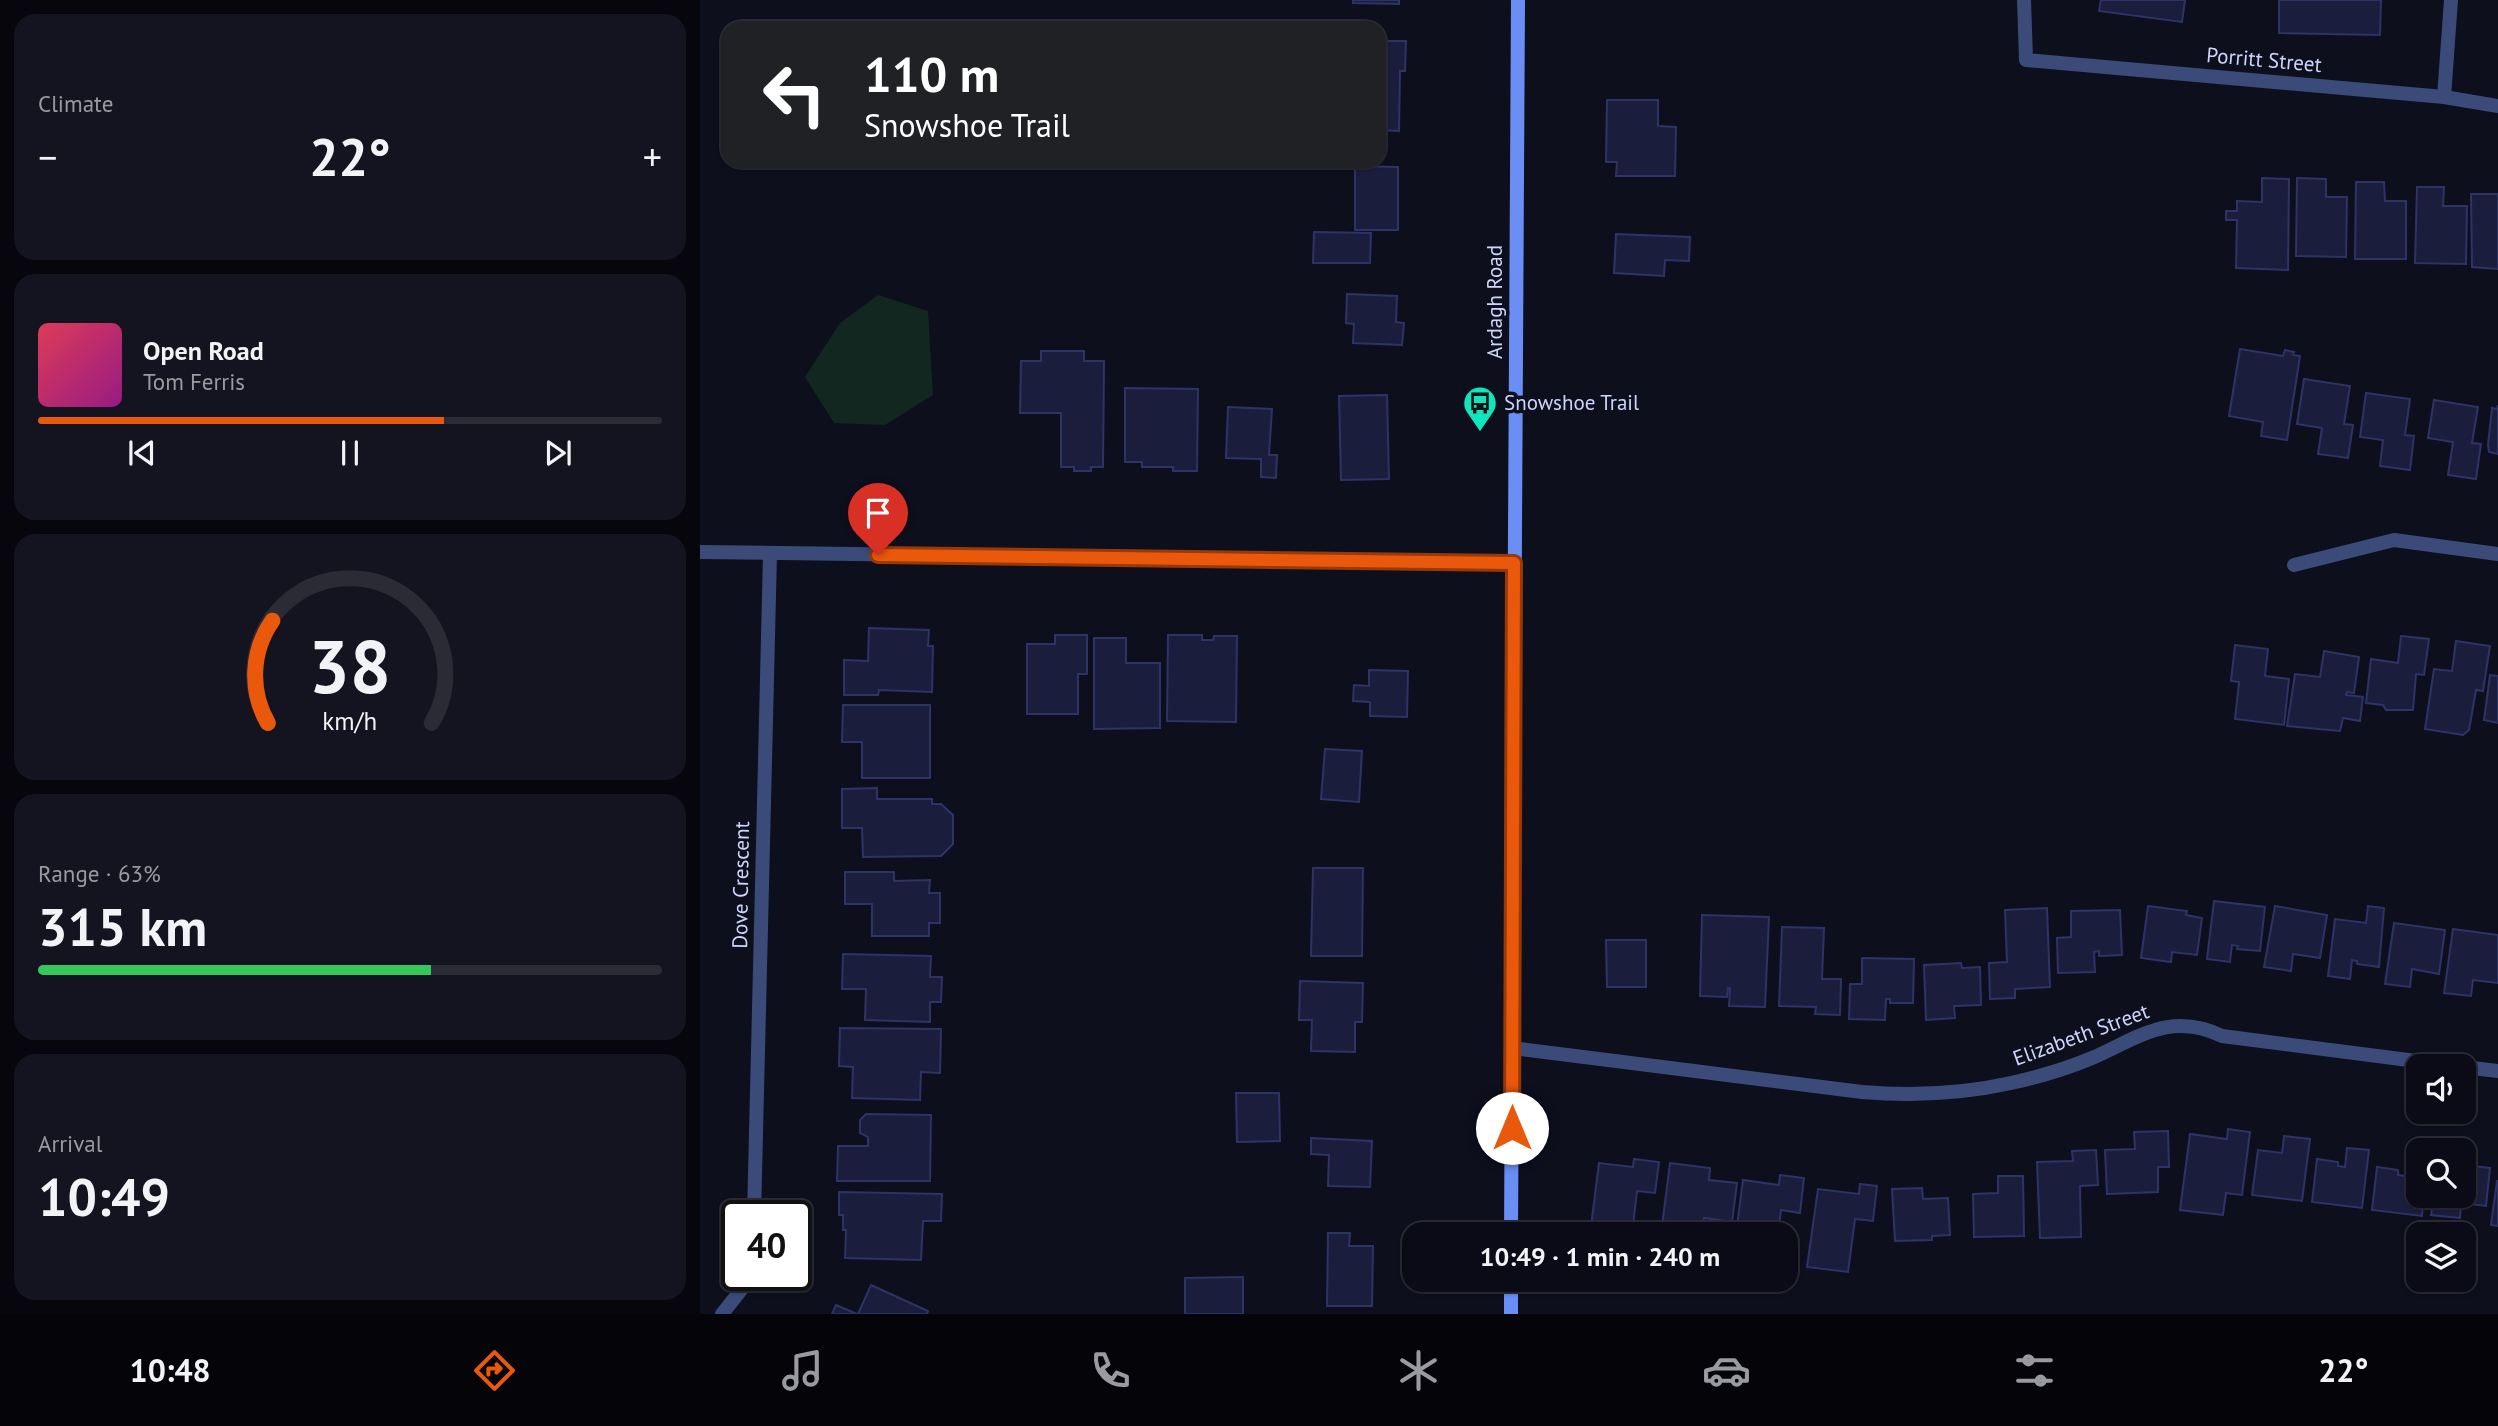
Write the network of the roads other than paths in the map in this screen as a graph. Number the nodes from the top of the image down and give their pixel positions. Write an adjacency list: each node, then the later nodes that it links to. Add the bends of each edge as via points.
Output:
1 (1518, 0): 9 (street, Ardagh Road)
2 (2024, 0): 4 (street, Porritt Street, via 2026,60)
3 (2451, 0): 4 (street)
4 (2444, 97): 5 (street, Porritt Street)
5 (2498, 106)
6 (700, 552): 7 (street)
7 (770, 554): 9 (street); 15 (street, Dove Crescent)
8 (2498, 554): 10 (street, via 2394,540)
9 (1514, 563): 11 (street, Ardagh Road)
10 (2294, 565)
11 (1512, 1048): 12 (street, Elizabeth Street, via 1896,1094 2012,1083 2076,1064 2148,1031 2176,1025 2222,1036); 16 (street, Ardagh Road)
12 (2406, 1060)
13 (2476, 1068): 14 (street)
14 (2498, 1071)
15 (754, 1200)
16 (1511, 1222)
17 (740, 1291): 19 (street)
18 (1511, 1292): 20 (street)
19 (722, 1314)
20 (1511, 1314)

